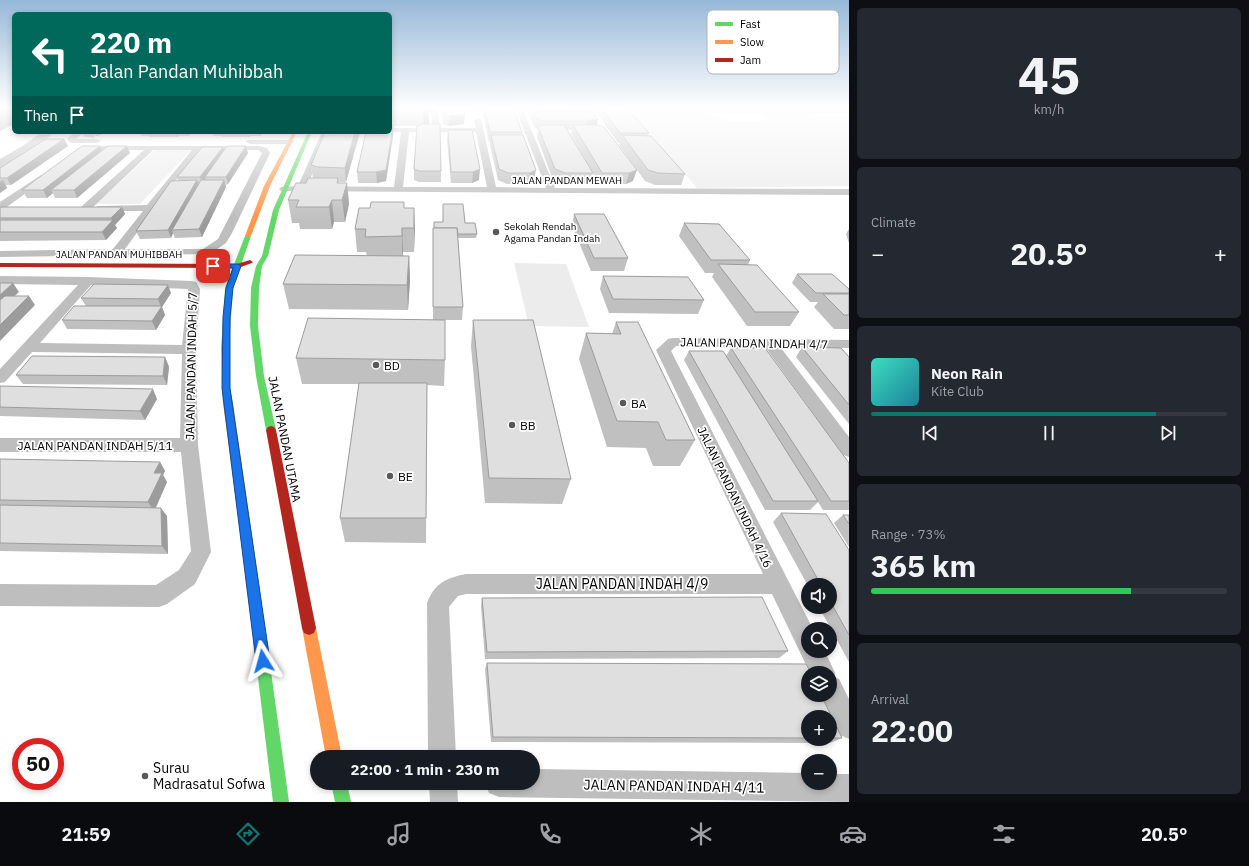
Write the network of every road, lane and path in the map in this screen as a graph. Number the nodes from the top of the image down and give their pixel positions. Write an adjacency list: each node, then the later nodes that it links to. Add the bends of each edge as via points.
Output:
1 (289, 144): 22 (main road, via 256,211)
2 (304, 144): 12 (main road, JALAN PANDAN UTAMA)
3 (321, 144): 13 (street)
4 (403, 144): 14 (street)
5 (483, 144): 15 (street)
6 (537, 144): 16 (street)
7 (151, 148): 8 (street); 9 (street, via 90,148); 21 (street, via 82,208)
8 (198, 148): 21 (street); 23 (street, via 259,148 266,153 222,242 206,252)
9 (75, 153)
10 (48, 173): 19 (street)
11 (635, 180): 17 (street)
12 (284, 189): 13 (street, JALAN PANDAN MEWAH); 25 (main road, JALAN PANDAN UTAMA)
13 (301, 189): 14 (street, JALAN PANDAN MEWAH)
14 (398, 190): 15 (street, JALAN PANDAN MEWAH)
15 (492, 190): 16 (street, JALAN PANDAN MEWAH)
16 (552, 191): 17 (street, JALAN PANDAN MEWAH)
17 (643, 191): 18 (street, JALAN PANDAN MEWAH)
18 (849, 192)
19 (0, 207): 20 (street)
20 (16, 208)
21 (149, 208): 23 (street)
22 (247, 242): 26 (main road, via 229,256); 27 (main road)
23 (117, 252): 24 (street)
24 (0, 254)
25 (265, 256): 27 (main road); 32 (main road, JALAN PANDAN UTAMA)
26 (200, 266): 27 (main road, JALAN PANDAN MUHIBBAH); 28 (main road, JALAN PANDAN MUHIBBAH); 31 (main road, via 222,278)
27 (238, 266): 31 (main road); 32 (main road, via 249,276)
28 (3, 267)
29 (0, 280): 30 (street, JALAN PANDAN INDAH 5/7)
30 (88, 280): 35 (street); 36 (street, JALAN PANDAN INDAH 5/7, via 192,285 194,289)
31 (229, 288): 53 (main road, via 225,349 226,388)
32 (255, 288): 47 (main road, JALAN PANDAN UTAMA, via 254,326 260,376)
33 (770, 343): 34 (street, JALAN PANDAN INDAH 4/7); 37 (street, JALAN PANDAN INDAH 4/7, via 673,342); 41 (street)
34 (849, 344)
35 (27, 347): 36 (street); 38 (street)
36 (189, 350): 40 (street, JALAN PANDAN INDAH 5/7)
37 (663, 350): 42 (street, JALAN PANDAN INDAH 4/16)
38 (0, 378)
39 (0, 445): 40 (street, JALAN PANDAN INDAH 5/11)
40 (189, 445): 43 (street, JALAN PANDAN INDAH 5/7, via 201,552 187,577 159,596)
41 (849, 450)
42 (778, 584): 44 (street, JALAN PANDAN INDAH 4/16); 48 (street, JALAN PANDAN INDAH 4/9, via 466,584 452,587 438,603)
43 (2, 597)
44 (801, 629)
45 (837, 702): 46 (street)
46 (849, 726)
47 (333, 750)
48 (442, 750)
49 (540, 784): 50 (street, JALAN PANDAN INDAH 4/11)
50 (849, 788)
51 (341, 790): 54 (main road)
52 (443, 790): 55 (street)
53 (281, 802)
54 (343, 802)
55 (444, 802)

